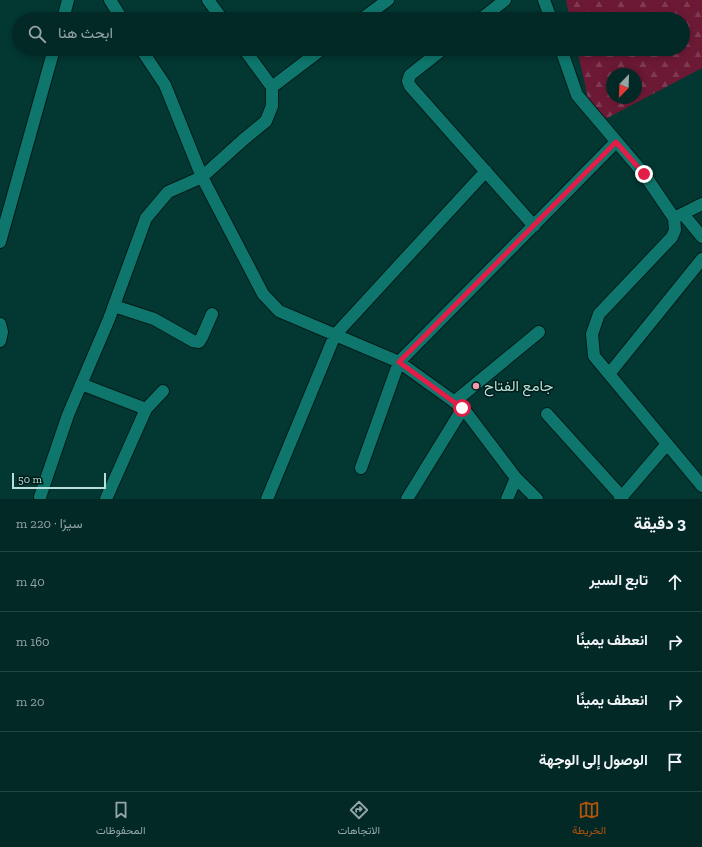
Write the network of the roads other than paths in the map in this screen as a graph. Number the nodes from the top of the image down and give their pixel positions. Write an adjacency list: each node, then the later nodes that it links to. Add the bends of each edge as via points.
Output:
1 (68, 0): 7 (street)
2 (110, 0): 8 (street)
3 (208, 0): 9 (street)
4 (388, 0): 10 (street)
5 (505, 0): 11 (street)
6 (544, 0): 12 (street)
7 (65, 12)
8 (118, 12)
9 (217, 12)
10 (372, 12)
11 (490, 12)
12 (548, 12)
13 (52, 56): 27 (street)
14 (146, 56): 22 (street, via 165,86)
15 (249, 56): 19 (street)
16 (313, 56): 19 (street)
17 (434, 56): 21 (street, via 410,76 410,86)
18 (563, 56): 20 (street, via 577,95)
19 (272, 87): 22 (street, via 272,106 266,122)
20 (616, 142): 24 (street); 25 (street)
21 (486, 171): 25 (street); 33 (street)
22 (202, 177): 29 (street, via 168,192 146,218); 33 (street, via 263,294 279,311)
23 (702, 204): 24 (street)
24 (679, 216): 26 (street); 36 (street, via 672,237 599,314 592,334 594,356)
25 (534, 226): 35 (street)
26 (702, 237)
27 (0, 242)
28 (702, 259): 36 (street)
29 (114, 306): 30 (street, via 154,319 199,342); 37 (street)
30 (212, 314)
31 (0, 324): 34 (street)
32 (539, 332): 39 (street)
33 (335, 335): 35 (street); 49 (street)
34 (0, 341)
35 (399, 362): 39 (street); 43 (street)
36 (609, 374): 42 (street)
37 (81, 384): 40 (street); 46 (street)
38 (163, 390): 40 (street)
39 (458, 405): 44 (street); 50 (street)
40 (146, 409): 48 (street)
41 (547, 414): 47 (street)
42 (667, 444): 45 (street); 47 (street)
43 (361, 468)
44 (516, 478): 51 (street); 52 (street)
45 (702, 486)
46 (40, 497)
47 (621, 498)
48 (106, 499)
49 (267, 499)
50 (407, 499)
51 (507, 499)
52 (537, 499)

